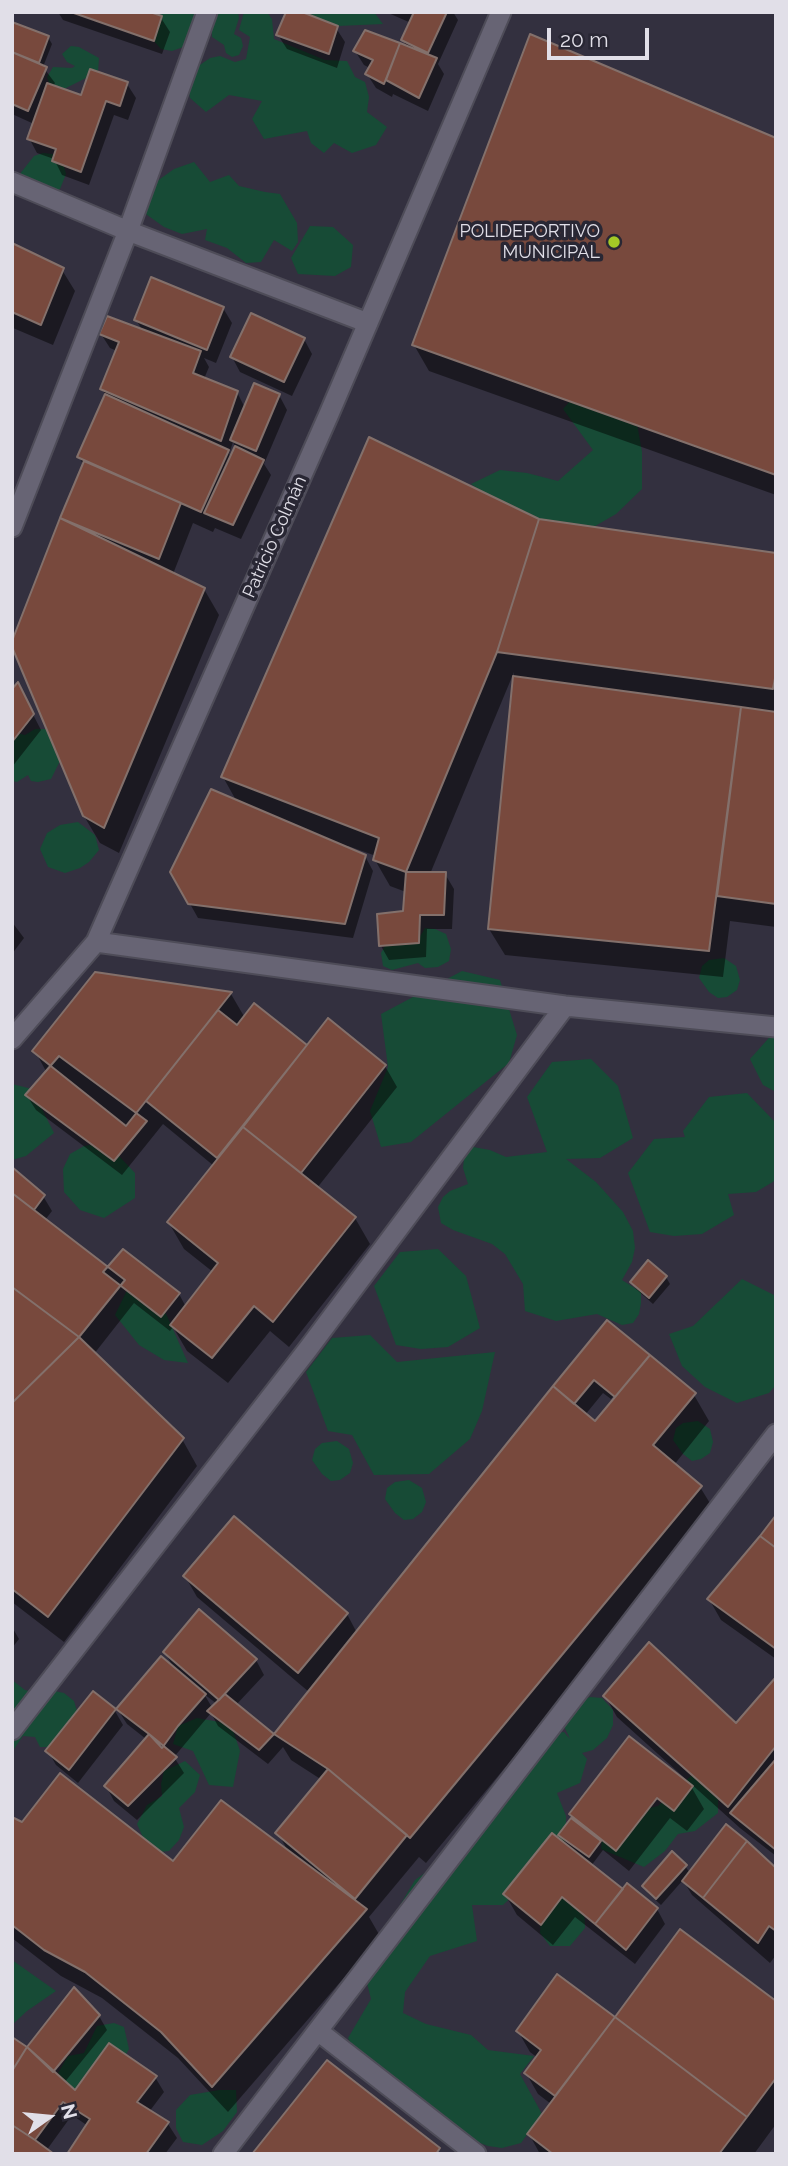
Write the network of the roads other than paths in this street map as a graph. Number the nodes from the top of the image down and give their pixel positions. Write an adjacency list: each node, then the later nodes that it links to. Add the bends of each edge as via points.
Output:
1 (207, 12): 4 (street)
2 (501, 12): 5 (street, Patricio Colmán)
3 (12, 182): 4 (street)
4 (128, 230): 5 (street); 6 (street)
5 (368, 323): 7 (street, Patricio Colmán)
6 (12, 527)
7 (96, 942): 8 (street); 10 (street, Patricio Colmán)
8 (565, 1006): 9 (street); 12 (street, via 308,1349)
9 (776, 1027)
10 (12, 1039)
11 (776, 1434): 13 (street)
12 (12, 1730)
13 (318, 2031): 14 (street); 15 (street)
14 (223, 2154)
15 (476, 2154)

